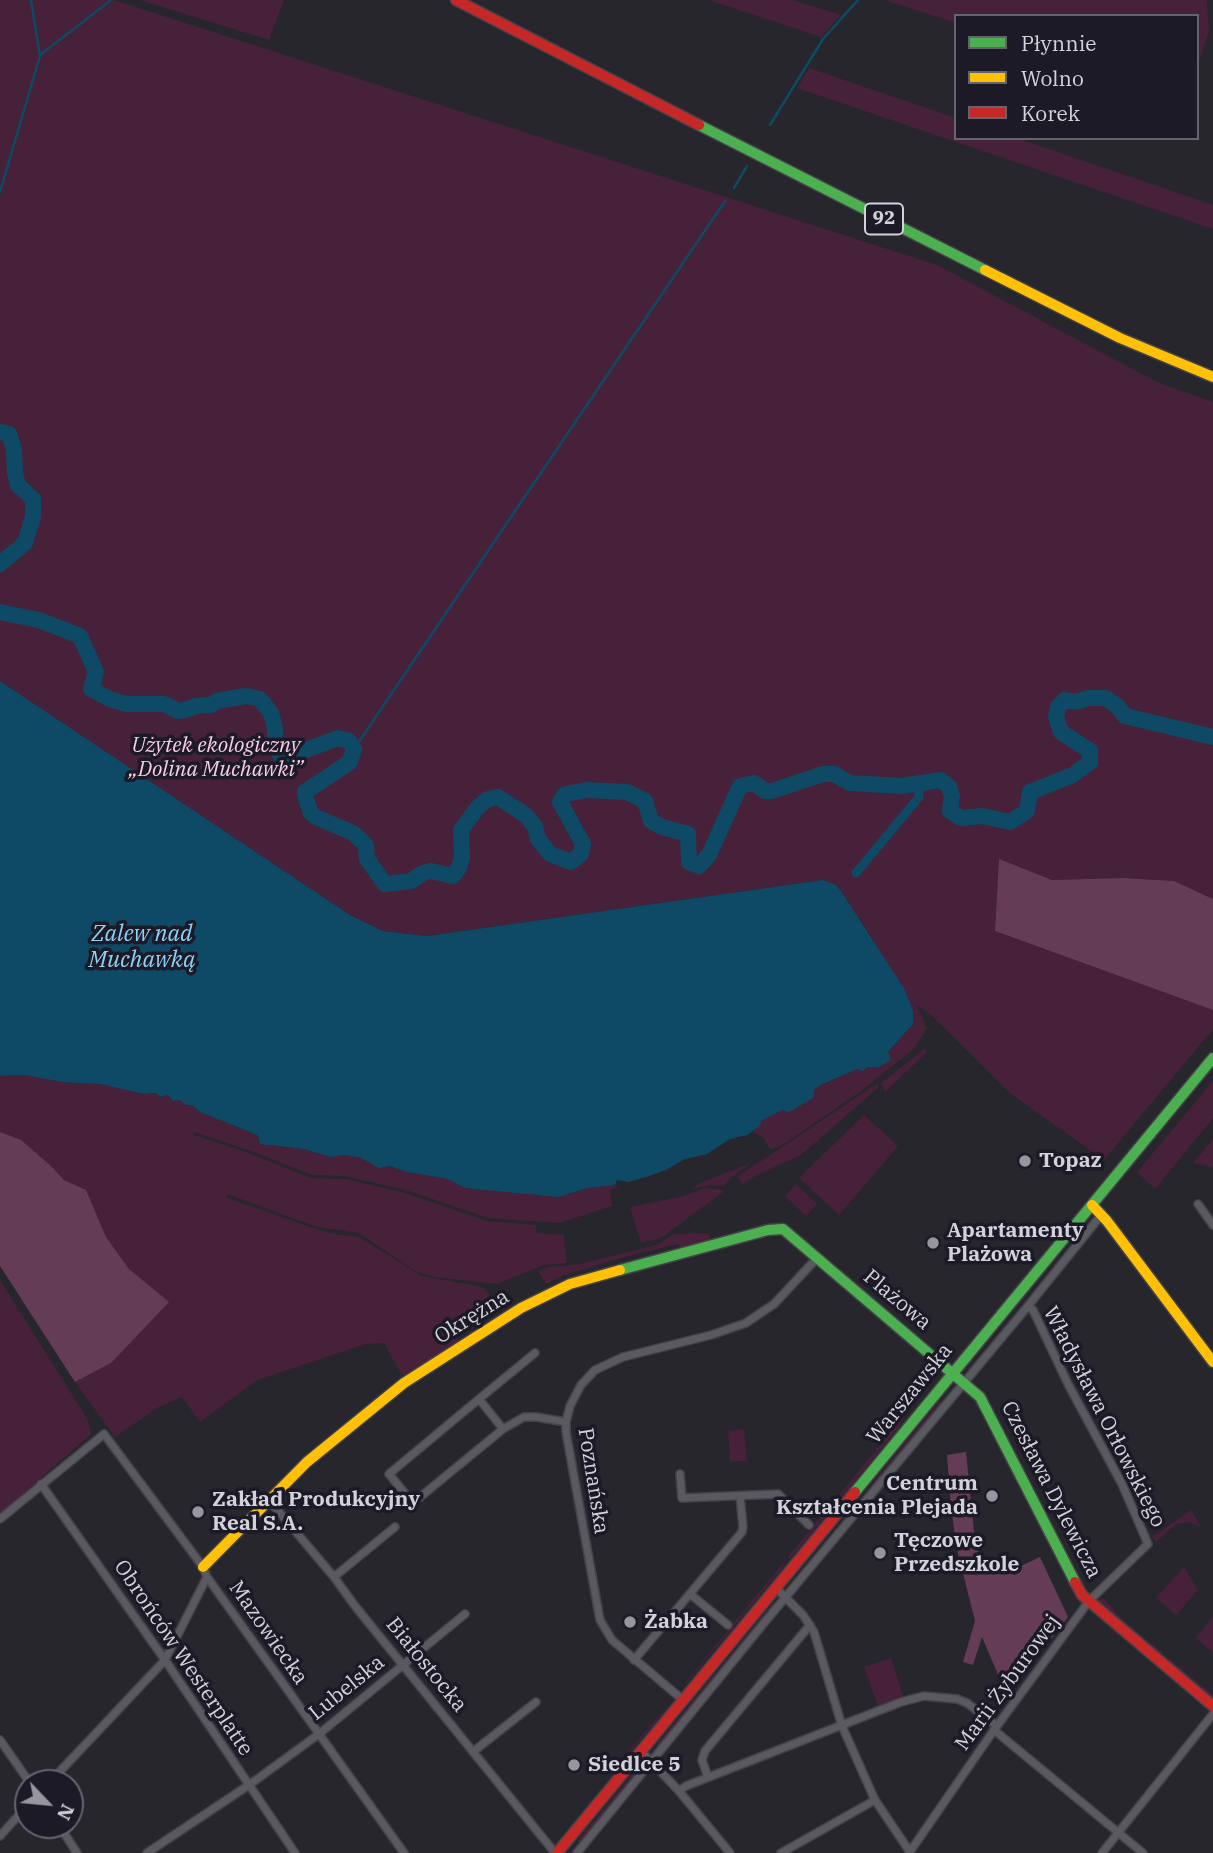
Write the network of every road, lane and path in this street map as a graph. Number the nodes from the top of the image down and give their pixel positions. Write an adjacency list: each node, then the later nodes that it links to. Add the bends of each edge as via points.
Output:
1 (456, 0): 2 (main road, 92, via 1120,338)
2 (1213, 377)
3 (1213, 1058): 5 (main road, Warszawska)
4 (1198, 1204): 7 (street)
5 (1092, 1205): 6 (main road); 12 (main road, Warszawska)
6 (1102, 1214): 9 (street); 11 (main road)
7 (1213, 1225)
8 (818, 1257): 12 (main road, Plażowa); 15 (street, Poznańska, via 774,1304 746,1323 623,1357 595,1370 575,1394); 20 (main road, Okrężna, via 783,1228 549,1293 404,1383 307,1462)
9 (1028, 1306): 13 (street); 24 (street, Władysława Orłowskiego, via 1122,1484)
10 (535, 1353): 14 (street)
11 (1213, 1362)
12 (952, 1371): 13 (main road, Czesława Dylewicza); 27 (main road, Warszawska)
13 (965, 1383): 29 (street); 30 (main road, Czesława Dylewicza, via 991,1414)
14 (479, 1399): 16 (street); 16 (street, via 389,1474 407,1496 419,1498)
15 (566, 1422): 16 (street, via 524,1417); 35 (street, Poznańska, via 600,1620 611,1640)
16 (503, 1429)
17 (680, 1474): 19 (street, via 682,1498)
18 (41, 1484): 21 (street); 25 (street, Mazowiecka, via 104,1434); 34 (street, Obrońców Westerplatte)
19 (740, 1496): 22 (street, via 778,1494); 28 (street, via 742,1532)
20 (270, 1500): 25 (main road, Okrężna); 26 (street, Białostocka)
21 (0, 1519)
22 (809, 1525)
23 (395, 1527): 26 (street)
24 (1148, 1544): 30 (street, Marii Żyburowej)
25 (205, 1572): 34 (street, Okrężna); 43 (street, Mazowiecka)
26 (334, 1577): 36 (street, Białostocka)
27 (776, 1588): 29 (street); 37 (main road, Warszawska)
28 (690, 1594): 32 (street); 35 (street)
29 (787, 1598): 33 (street); 47 (street)
30 (1089, 1601): 39 (main road, Czesława Dylewicza); 42 (street, Marii Żyburowej)
31 (464, 1614): 36 (street, Lubelska)
32 (727, 1625)
33 (810, 1625): 41 (street); 50 (street, via 705,1751 702,1760)
34 (165, 1660): 49 (street, Okrężna); 51 (street, Obrońców Westerplatte)
35 (634, 1660): 37 (street, Poznańska)
36 (404, 1665): 43 (street, Lubelska); 45 (street, Białostocka)
37 (683, 1700): 46 (main road, Warszawska)
38 (536, 1702): 45 (street)
39 (1213, 1706)
40 (1213, 1714): 55 (street)
41 (842, 1726): 42 (street, via 929,1695 967,1703); 50 (street); 53 (street)
42 (995, 1728): 55 (street); 64 (street, Marii Żyburowej)
43 (319, 1734): 51 (street, Lubelska); 59 (street, Mazowiecka)
44 (0, 1740): 48 (street)
45 (474, 1751): 60 (street, Białostocka)
46 (641, 1751): 47 (street); 60 (main road, Warszawska)
47 (652, 1761): 52 (street); 61 (street)
48 (20, 1769)
49 (62, 1769)
50 (708, 1777): 52 (street)
51 (249, 1785): 57 (street, Lubelska); 58 (street, Obrońców Westerplatte)
52 (679, 1791): 62 (street)
53 (875, 1800): 63 (street); 64 (street)
54 (14, 1820): 56 (street)
55 (1118, 1833): 65 (street); 66 (street)
56 (0, 1836)
57 (147, 1853)
58 (295, 1853)
59 (404, 1853)
60 (556, 1853)
61 (577, 1853)
62 (730, 1853)
63 (781, 1853)
64 (909, 1853)
65 (1102, 1853)
66 (1143, 1853)

